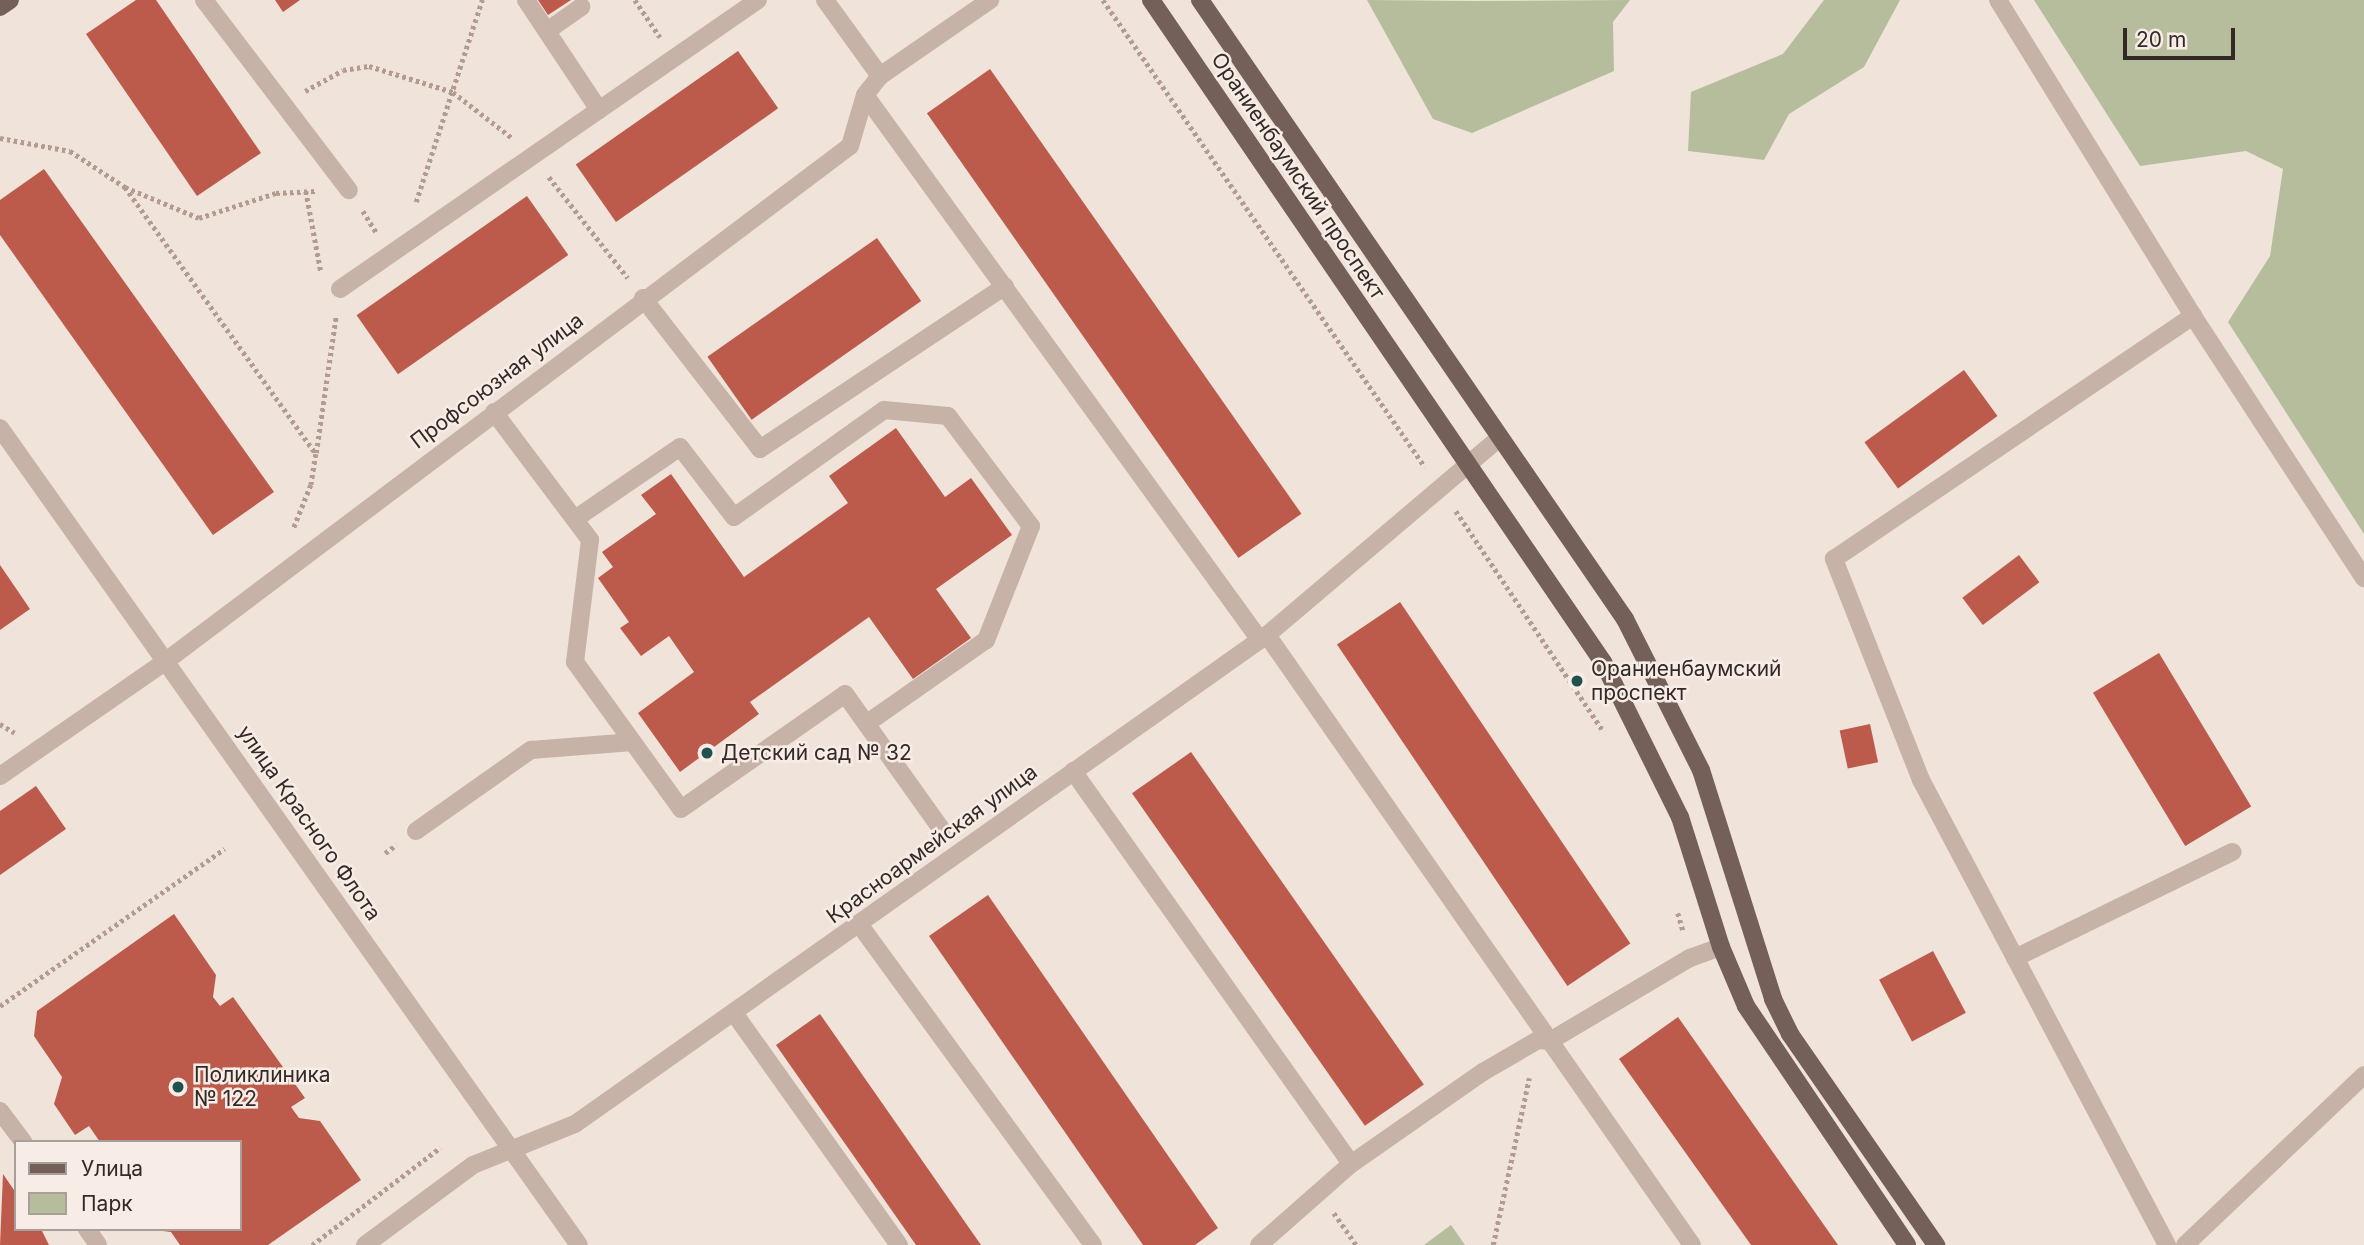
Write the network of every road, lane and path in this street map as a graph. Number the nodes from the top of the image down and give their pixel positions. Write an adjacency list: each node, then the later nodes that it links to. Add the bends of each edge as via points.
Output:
1 (10, 0): 13 (main road)
2 (204, 0): 20 (street)
3 (482, 0): 18 (path)
4 (526, 0): 15 (street)
5 (635, 0): 16 (path)
6 (758, 0): 16 (street)
7 (825, 0): 17 (street)
8 (990, 0): 17 (street, Профсоюзная улица)
9 (1103, 0): 37 (path)
10 (1151, 0): 36 (main road, Ораниенбаумский проспект)
11 (1200, 0): 34 (main road, Ораниенбаумский проспект)
12 (1998, 0): 31 (street)
13 (0, 7)
14 (581, 7): 15 (street)
15 (547, 31): 21 (street)
16 (674, 58): 21 (street)
17 (880, 76): 19 (street, Профсоюзная улица)
18 (453, 92): 20 (path, via 369,66 343,70); 23 (path); 27 (path)
19 (865, 95): 28 (street); 30 (street, Профсоюзная улица, via 850,146)
20 (285, 106): 25 (street)
21 (599, 110): 23 (street)
22 (0, 138): 24 (path, via 70,151)
23 (533, 156): 27 (street); 30 (path)
24 (125, 187): 26 (path, via 199,218 276,193); 35 (path)
25 (349, 190): 26 (path); 27 (path)
26 (306, 191): 29 (path, via 320,271 327,283)
27 (396, 248): 29 (street)
28 (1006, 286): 30 (street, via 760,449); 41 (street)
29 (340, 289): 35 (path)
30 (643, 298): 32 (street, Профсоюзная улица)
31 (2193, 316): 40 (street); 56 (street, via 1834,559 1921,780)
32 (494, 412): 38 (street); 42 (street, Профсоюзная улица)
33 (0, 428): 42 (street, улица Красного Флота)
34 (1499, 438): 36 (street, Красноармейская улица); 77 (main road, Ораниенбаумский проспект, via 1625,619 1678,719 1701,771 1769,986 1790,1034)
35 (316, 454): 39 (path, via 311,485)
36 (1465, 464): 37 (street, Красноармейская улица); 54 (main road, Ораниенбаумский проспект, via 1602,662 1653,757 1681,817)
37 (1439, 486): 41 (street, Красноармейская улица); 44 (path)
38 (575, 519): 43 (street, via 680,447 734,517 884,410 948,416 1031,526 986,640); 45 (street, via 590,541 575,662)
39 (291, 534)
40 (2364, 578)
41 (1263, 637): 46 (street, Красноармейская улица); 59 (street)
42 (166, 661): 47 (street, Профсоюзная улица); 64 (street, улица Красного Флота)
43 (866, 724): 45 (street, via 845,694 681,809); 48 (street)
44 (1610, 740)
45 (633, 742): 49 (street, via 531,750)
46 (1073, 771): 53 (street, Красноармейская улица); 65 (street)
47 (0, 776)
48 (942, 830)
49 (416, 831)
50 (224, 849): 57 (path)
51 (2232, 852): 56 (street)
52 (1676, 906): 55 (path)
53 (859, 924): 58 (street, Красноармейская улица); 71 (street)
54 (1721, 947): 55 (street); 76 (main road, Ораниенбаумский проспект, via 1746,1006)
55 (1690, 958): 59 (street)
56 (2015, 958): 78 (street)
57 (0, 1006)
58 (734, 1013): 64 (street, Красноармейская улица, via 575,1124); 70 (street)
59 (1544, 1040): 65 (street, via 1483,1072); 74 (path); 75 (street)
60 (2364, 1075): 79 (street)
61 (0, 1111): 62 (street)
62 (22, 1140)
63 (440, 1148): 67 (path)
64 (513, 1151): 68 (street, Красноармейская улица, via 473,1165); 69 (street, улица Красного Флота)
65 (1351, 1164): 66 (street)
66 (1321, 1195): 72 (street); 73 (path)
67 (312, 1245)
68 (365, 1245)
69 (579, 1245)
70 (899, 1245)
71 (1093, 1245)
72 (1259, 1245)
73 (1356, 1245)
74 (1493, 1245)
75 (1692, 1245)
76 (1907, 1245)
77 (1936, 1245)
78 (2167, 1245)
79 (2185, 1245)

